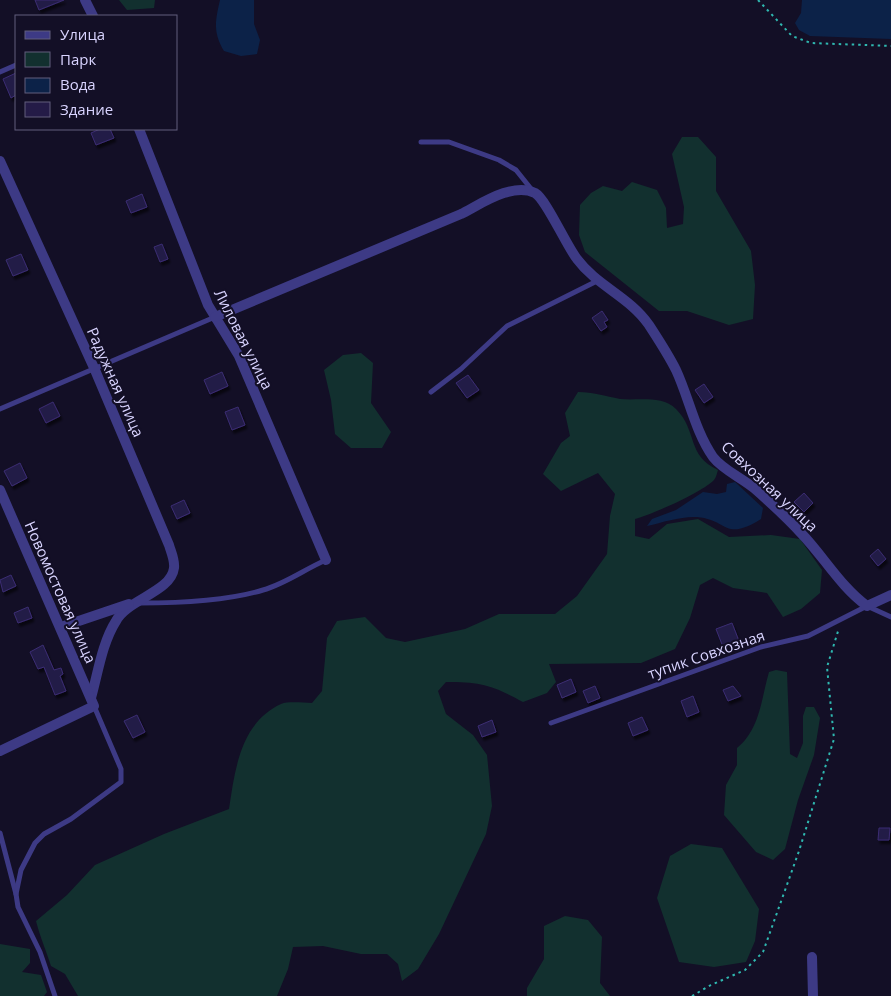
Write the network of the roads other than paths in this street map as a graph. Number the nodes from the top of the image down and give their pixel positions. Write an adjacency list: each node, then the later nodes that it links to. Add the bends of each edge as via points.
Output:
1 (85, 0): 2 (street)
2 (92, 15)
3 (15, 65): 4 (lane)
4 (0, 72)
5 (139, 130): 10 (street, Лиловая улица)
6 (421, 142): 8 (lane, via 449,142 499,160 516,170)
7 (0, 160): 11 (street, Радужная улица)
8 (534, 192): 9 (street, Совхозная улица, via 546,204 560,235 577,260); 10 (street, via 517,190 501,195)
9 (597, 281): 12 (lane, via 507,326); 18 (street, Совхозная улица, via 634,307 647,322 676,370 704,443 715,459 754,488 802,533 854,596)
10 (215, 317): 11 (lane); 15 (street, Лиловая улица, via 239,356)
11 (95, 370): 13 (lane); 17 (street, Радужная улица, via 174,563 170,578 159,589)
12 (431, 392)
13 (0, 409)
14 (0, 490): 20 (street, Новомостовая улица)
15 (326, 560): 17 (lane, via 262,591 183,603)
16 (891, 595): 18 (street)
17 (134, 603): 20 (street); 21 (street, via 116,620 109,634)
18 (867, 606): 19 (lane); 22 (lane, тупик Совхозная, via 808,636 761,646)
19 (891, 617)
20 (61, 627): 21 (street, Новомостовая улица)
21 (92, 702): 23 (street); 25 (lane, via 122,769 121,782 35,843 21,870)
22 (552, 723)
23 (0, 751)
24 (0, 833): 25 (lane)
25 (16, 894): 27 (lane, via 22,919 40,952)
26 (812, 957): 28 (street)
27 (54, 996)
28 (813, 996)

